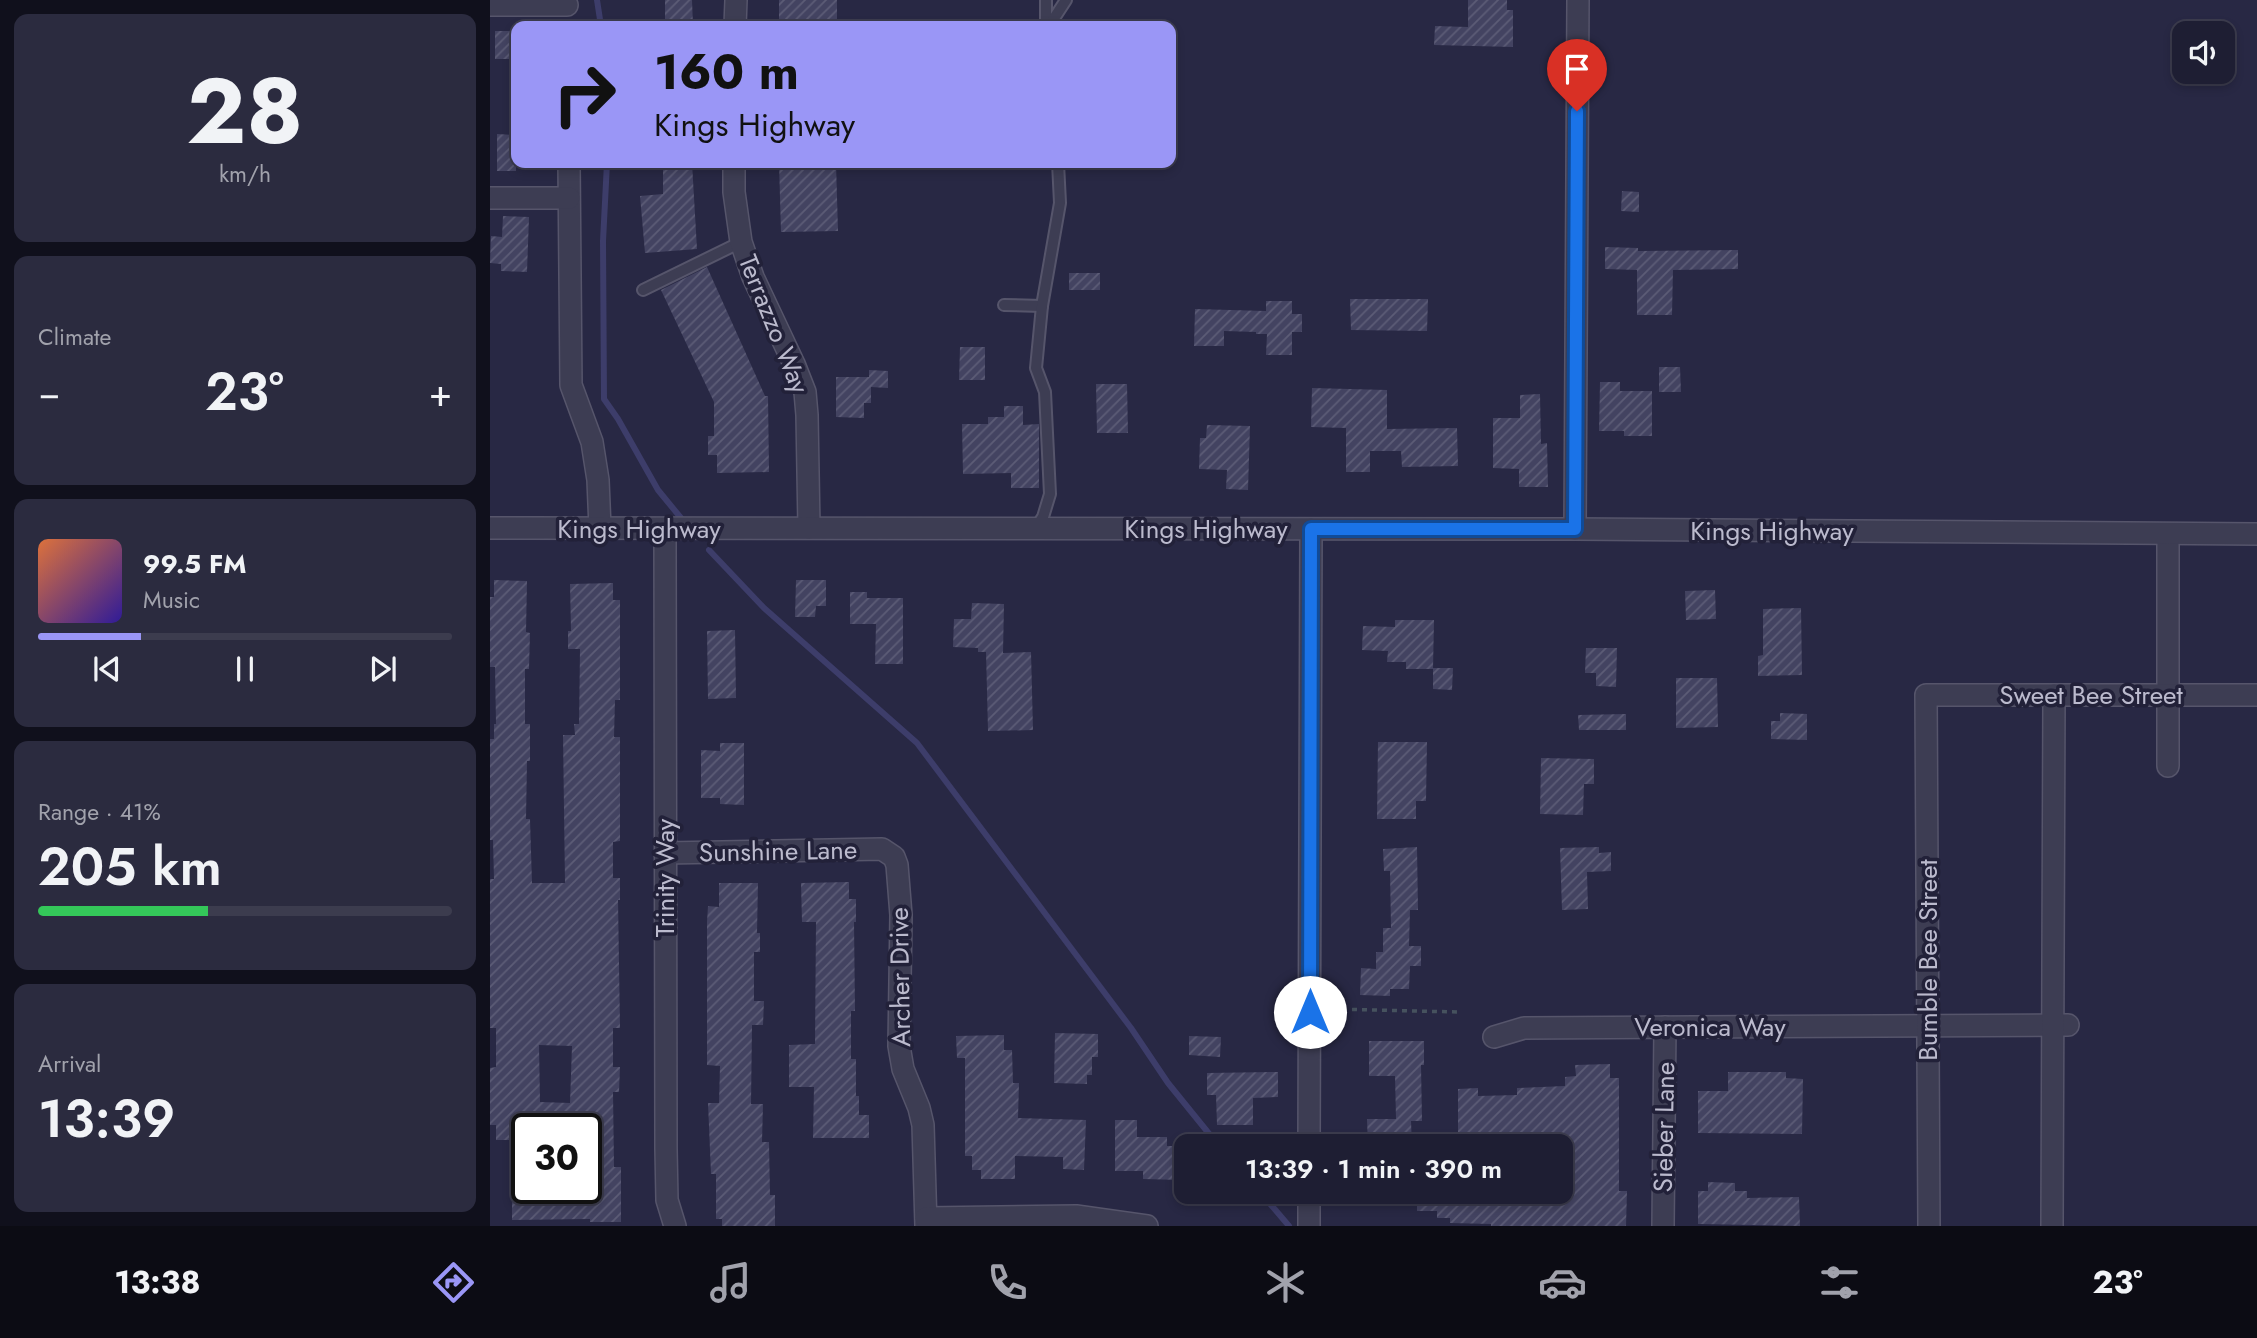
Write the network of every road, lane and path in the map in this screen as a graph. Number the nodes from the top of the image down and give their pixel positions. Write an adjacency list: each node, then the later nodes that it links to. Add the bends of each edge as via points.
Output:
1 (736, 0): 7 (street)
2 (1046, 0): 8 (lane)
3 (1066, 0): 9 (lane)
4 (1578, 0): 25 (street)
5 (490, 5): 6 (street)
6 (567, 11)
7 (735, 21)
8 (1048, 21)
9 (1051, 21)
10 (569, 168): 14 (street)
11 (734, 168): 15 (street, Terrazzo Way)
12 (1058, 168): 18 (lane, via 1060,203)
13 (490, 198): 14 (street)
14 (569, 198): 20 (street, via 570,385 592,442)
15 (741, 243): 16 (lane); 21 (street, Terrazzo Way, via 805,391)
16 (643, 290)
17 (1004, 305): 18 (lane)
18 (1042, 306): 23 (lane, via 1035,368 1045,392 1049,494)
19 (490, 528): 20 (street, Kings Highway)
20 (600, 528): 22 (street, Kings Highway)
21 (809, 528): 22 (street, Kings Highway); 23 (street, Kings Highway)
22 (665, 529): 33 (street, Trinity Way)
23 (1035, 529): 24 (street, Kings Highway)
24 (1311, 529): 25 (street, Kings Highway); 41 (street)
25 (1575, 529): 26 (street, Kings Highway)
26 (2168, 534): 27 (street, Kings Highway); 30 (street)
27 (2257, 534)
28 (1926, 695): 29 (street, Sweet Bee Street); 37 (street, Bumble Bee Street)
29 (2054, 695): 30 (street, Sweet Bee Street); 38 (street)
30 (2168, 695): 31 (street, Sweet Bee Street); 32 (street)
31 (2257, 695)
32 (2168, 766)
33 (665, 853): 34 (street, Sunshine Lane, via 883,849); 44 (street, Trinity Way, via 667,1200)
34 (890, 853): 43 (street, Archer Drive, via 897,865 901,915 899,1046 923,1125)
35 (1332, 1009): 36 (path)
36 (1458, 1012)
37 (1928, 1026): 38 (street, Veronica Way); 39 (street, Veronica Way); 48 (street, Bumble Bee Street)
38 (2061, 1026): 49 (street)
39 (1665, 1027): 40 (street, Veronica Way, via 1524,1028); 47 (street, Sieber Lane)
40 (1494, 1037)
41 (1309, 1134)
42 (1309, 1204): 46 (street)
43 (926, 1222): 45 (street, via 1076,1216)
44 (675, 1226)
45 (1147, 1226)
46 (1309, 1226)
47 (1664, 1226)
48 (1929, 1226)
49 (2052, 1226)

